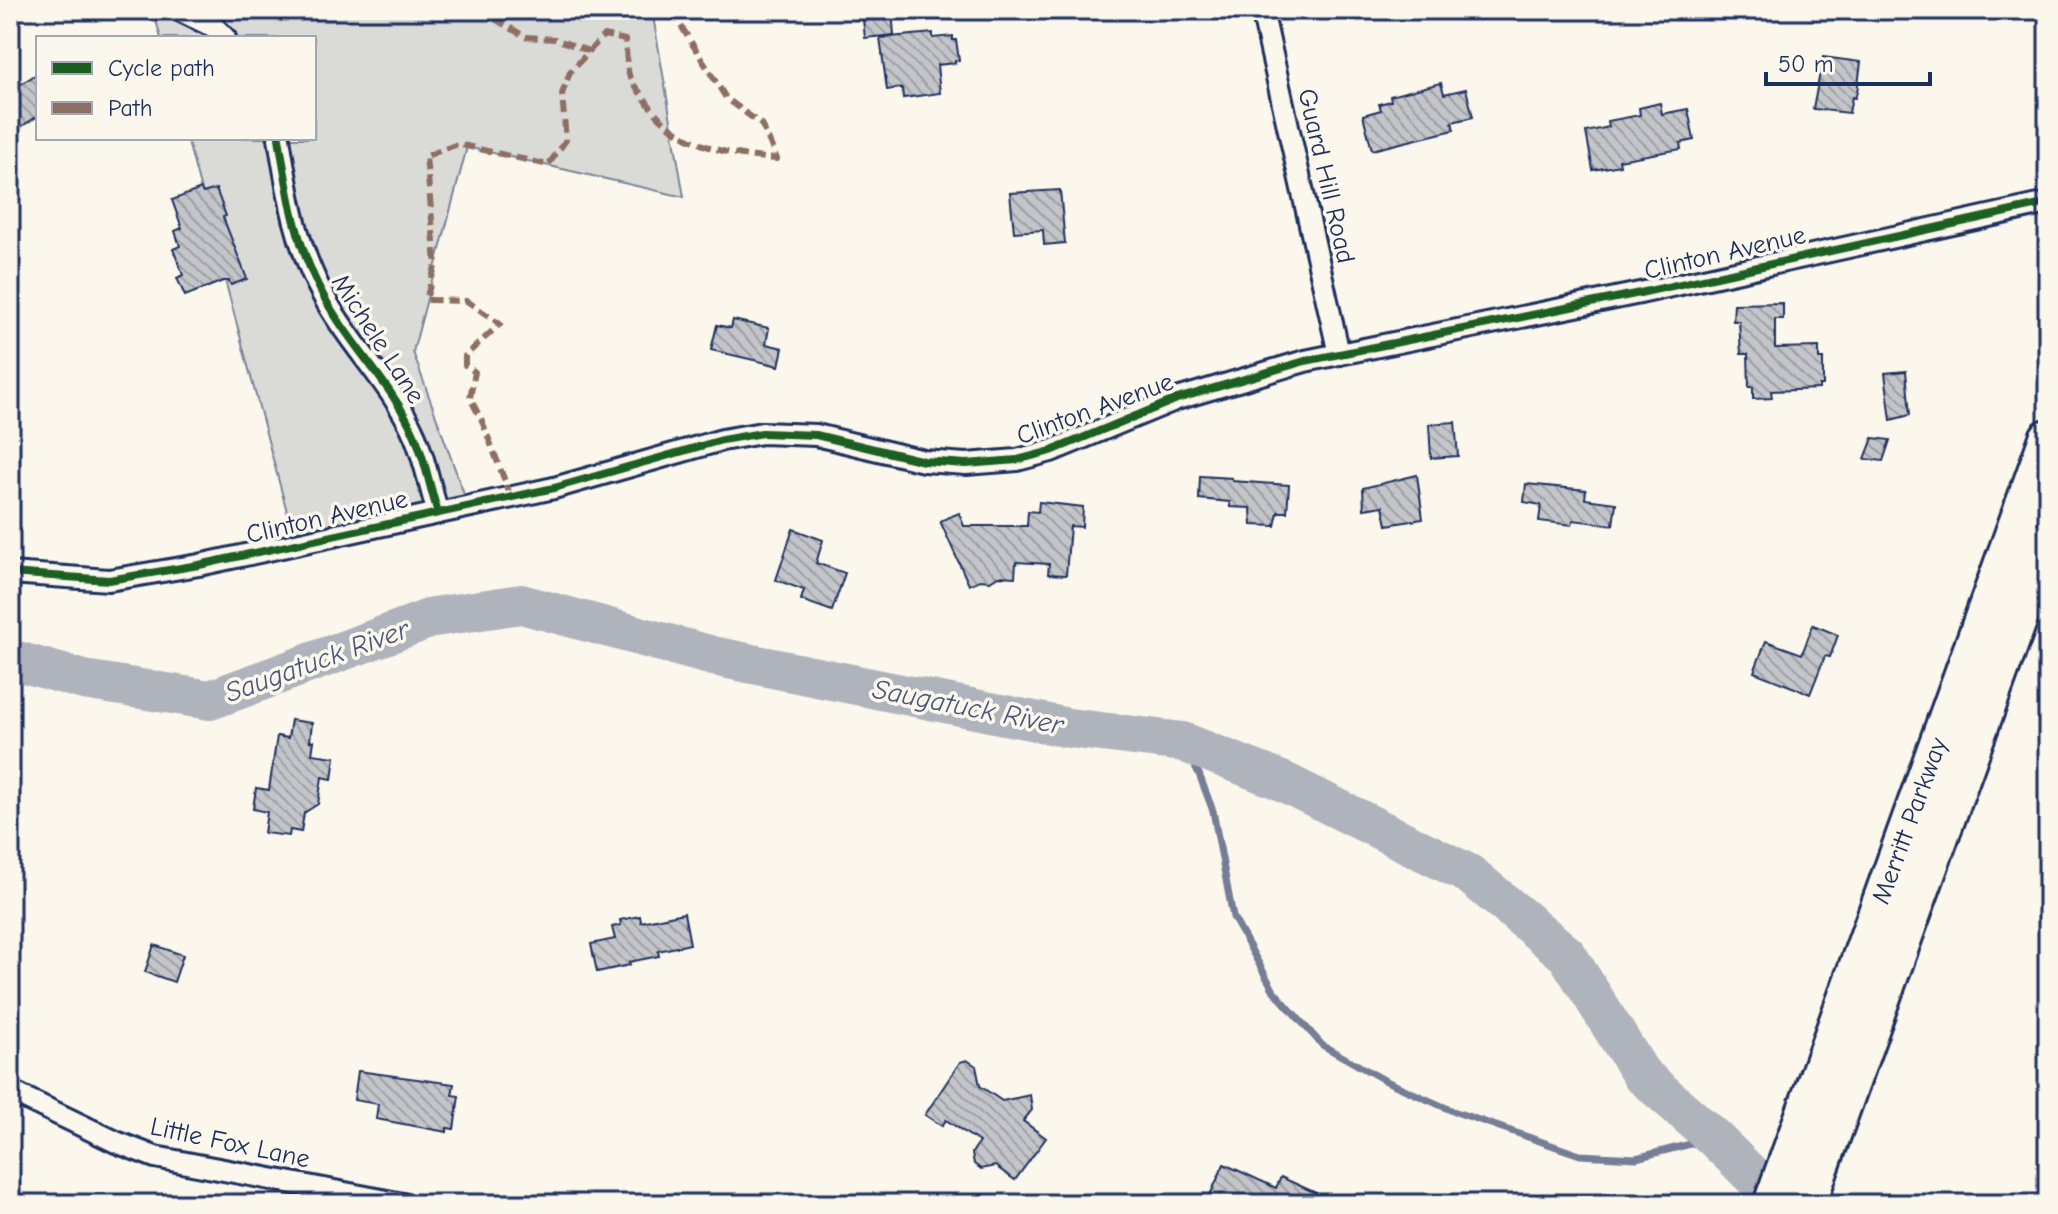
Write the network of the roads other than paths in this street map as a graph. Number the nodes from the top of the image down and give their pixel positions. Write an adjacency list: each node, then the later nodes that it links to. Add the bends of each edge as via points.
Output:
1 (179, 10): 3 (street)
2 (1262, 10): 6 (street, Guard Hill Road)
3 (223, 36)
4 (279, 140): 8 (street, Michele Lane, via 290,212 306,258 344,330 415,436)
5 (2048, 203): 6 (street, Clinton Avenue)
6 (1339, 354): 8 (street, Clinton Avenue, via 1177,399 1017,460 924,461 816,435 762,433)
7 (2048, 438): 11 (highway, Merritt Parkway)
8 (438, 513): 10 (street, Clinton Avenue, via 109,580)
9 (2048, 538): 11 (highway, Merritt Parkway)
10 (10, 573)
11 (1833, 1084): 14 (highway, Merritt Parkway); 15 (highway, Merritt Parkway)
12 (10, 1091): 13 (street, Little Fox Lane, via 155,1157)
13 (403, 1204)
14 (1772, 1204)
15 (1807, 1204)

